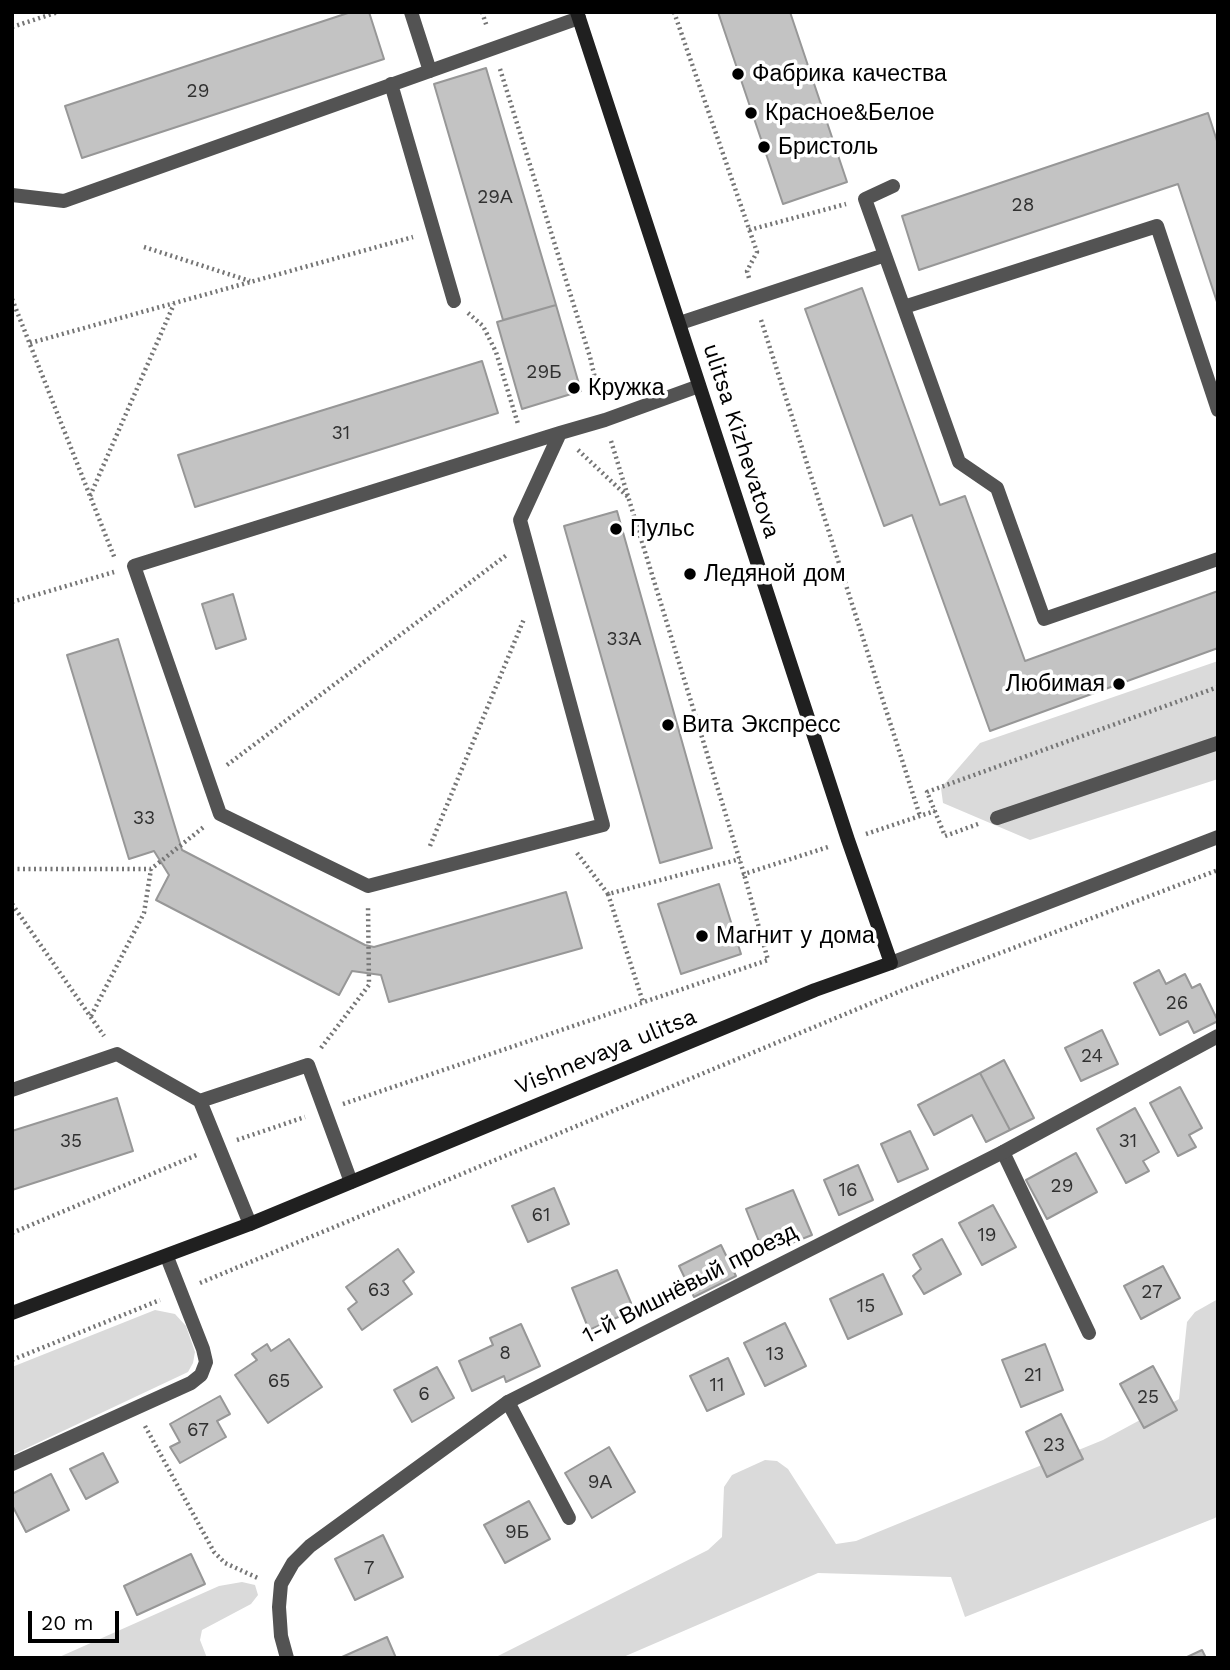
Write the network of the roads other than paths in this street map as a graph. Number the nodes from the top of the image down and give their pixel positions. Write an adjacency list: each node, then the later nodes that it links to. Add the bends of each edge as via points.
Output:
1 (411, 12): 3 (street)
2 (578, 15): 3 (street); 10 (main road, ulitsa Kizhevatova)
3 (430, 71): 4 (street)
4 (391, 84): 6 (street, via 64,201); 8 (street)
5 (893, 187): 7 (street, via 865,199)
6 (12, 195)
7 (885, 255): 9 (street); 10 (street)
8 (454, 301)
9 (904, 307): 12 (street, via 1157,226); 14 (street, via 959,462 997,488 1044,619)
10 (680, 323): 11 (main road, ulitsa Kizhevatova)
11 (699, 386): 13 (street); 18 (main road, ulitsa Kizhevatova)
12 (1218, 410)
13 (560, 433): 13 (street, via 520,520 603,825 368,886 220,814 135,566)
14 (1218, 559)
15 (1218, 743): 16 (street)
16 (997, 818)
17 (1218, 837): 18 (street, Vishnevaya ulitsa)
18 (891, 963): 23 (main road, Vishnevaya ulitsa)
19 (1218, 1036): 22 (street, 1-й Вишнёвый проезд)
20 (12, 1090): 21 (street, via 117,1054)
21 (200, 1101): 23 (street, via 308,1065); 24 (street)
22 (1003, 1152): 27 (street); 28 (street, 1-й Вишнёвый проезд)
23 (351, 1182): 24 (main road, Vishnevaya ulitsa)
24 (250, 1224): 25 (main road, Vishnevaya ulitsa)
25 (167, 1256): 26 (main road, Vishnevaya ulitsa); 29 (street, via 203,1349 206,1362 201,1375)
26 (12, 1313)
27 (1089, 1333)
28 (508, 1402): 30 (street); 31 (street, 1-й Вишнёвый проезд, via 292,1563 281,1584 280,1626)
29 (12, 1465)
30 (569, 1518)
31 (287, 1658)

